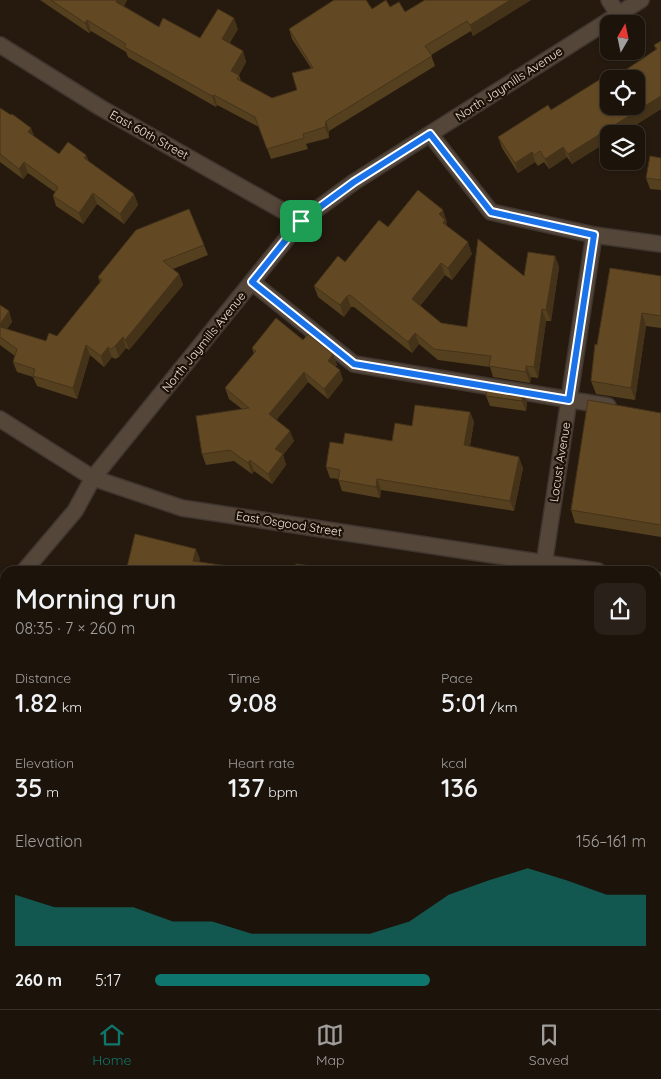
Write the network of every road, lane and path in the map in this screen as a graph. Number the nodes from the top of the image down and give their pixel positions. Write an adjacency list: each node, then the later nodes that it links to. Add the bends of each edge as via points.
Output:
1 (609, 0): 3 (street)
2 (641, 0): 3 (street, North Jaymills Avenue)
3 (618, 14): 5 (street, North Jaymills Avenue)
4 (0, 45): 6 (street, East 60th Street, via 100,108)
5 (430, 134): 6 (street, North Jaymills Avenue, via 354,182); 7 (street, via 491,212)
6 (301, 221): 9 (street, North Jaymills Avenue)
7 (594, 235): 8 (street); 10 (street, Locust Avenue)
8 (661, 244)
9 (252, 282): 10 (street, via 354,364); 13 (street, North Jaymills Avenue)
10 (569, 400): 11 (street); 16 (street, Locust Avenue)
11 (624, 409)
12 (0, 418): 13 (street, East Osgood Street)
13 (92, 478): 14 (street, North Jaymills Avenue, via 75,511); 15 (street, East Osgood Street, via 182,508)
14 (28, 566)
15 (537, 566)
16 (543, 566)

